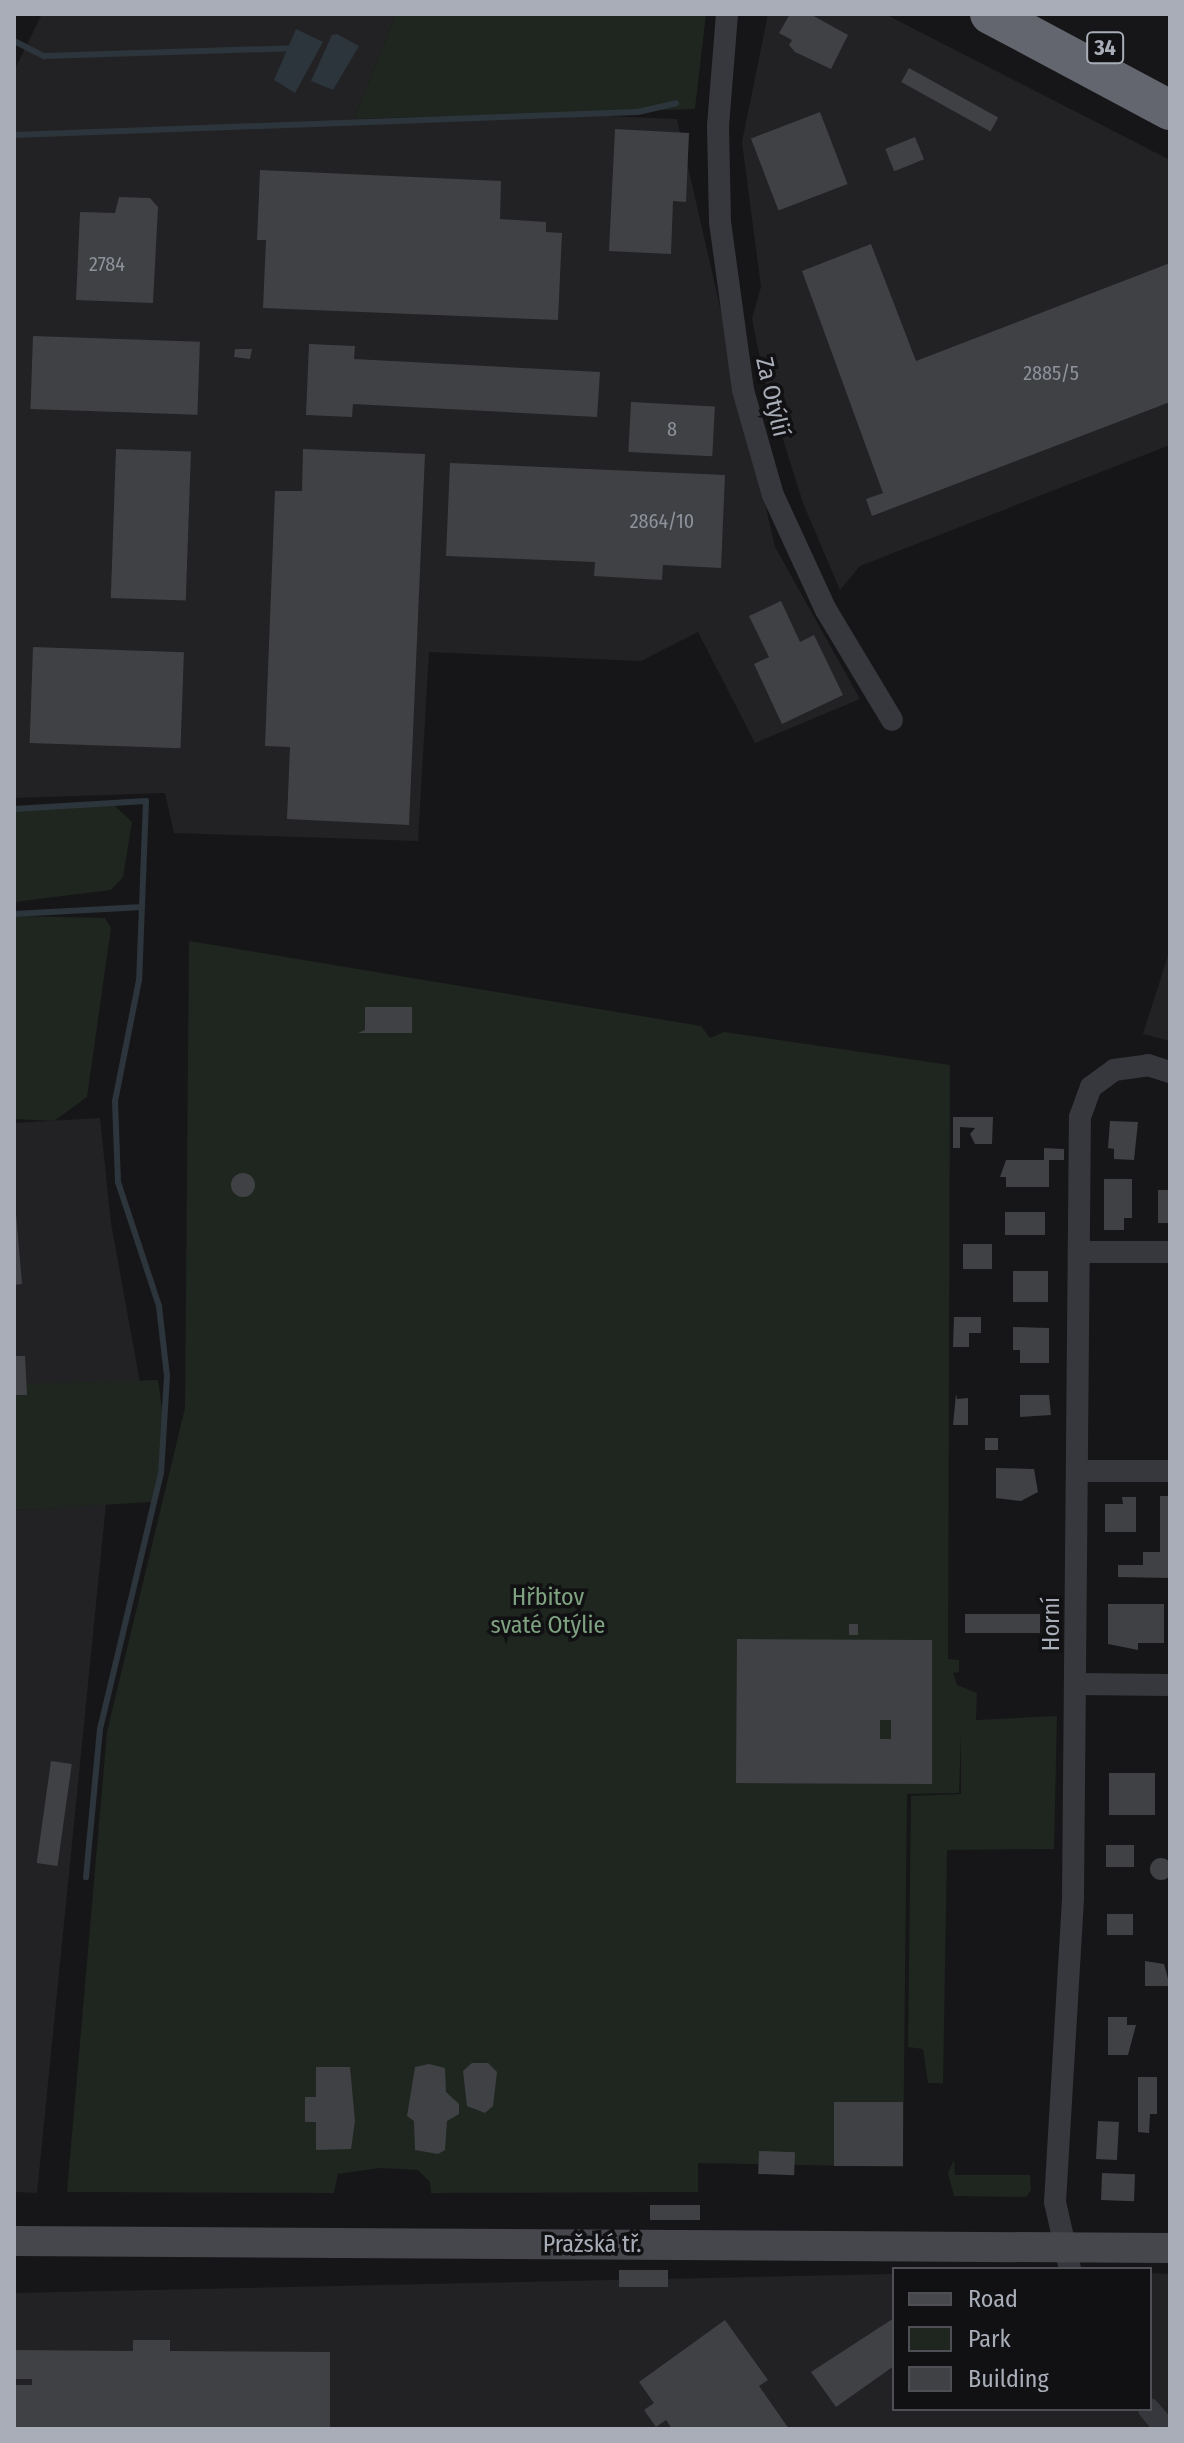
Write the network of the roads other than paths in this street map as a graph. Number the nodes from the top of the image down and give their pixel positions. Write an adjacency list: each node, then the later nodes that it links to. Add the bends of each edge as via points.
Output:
1 (727, 14): 5 (street, Za Otýlií)
2 (739, 14): 5 (street, Za Otýlií)
3 (990, 14): 7 (highway, 34)
4 (1040, 14): 6 (highway, 34)
5 (725, 55): 8 (street, Za Otýlií, via 718,126 720,222 733,346 746,403 783,518 826,610)
6 (1170, 83)
7 (1170, 110)
8 (892, 720)
9 (1170, 1072): 10 (street, Horní, via 1129,1064 1101,1077 1084,1099)
10 (1080, 1252): 11 (street); 12 (street, Horní)
11 (1170, 1252)
12 (1079, 1471): 13 (street); 14 (street, Horní)
13 (1170, 1471)
14 (1078, 1684): 15 (street); 18 (street, Horní, via 1073,1896 1055,2202)
15 (1170, 1685)
16 (14, 2241): 18 (main road, Pražská tř.)
17 (1170, 2248): 18 (main road, Pražská tř.)
18 (1068, 2259)
19 (1151, 2411): 20 (street)
20 (1166, 2429)

